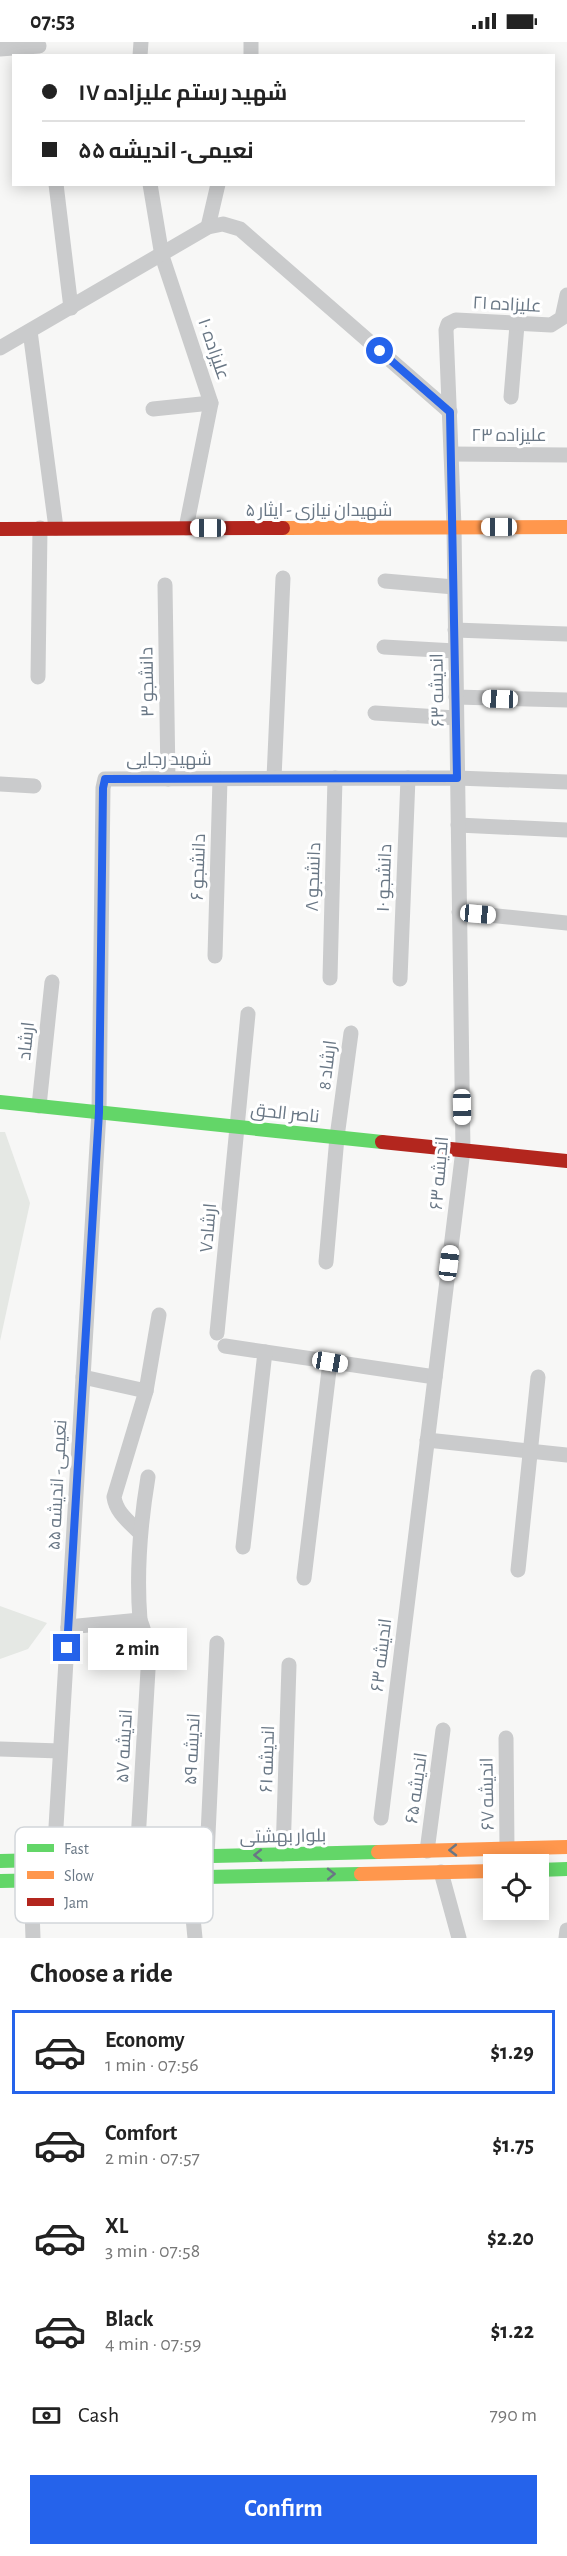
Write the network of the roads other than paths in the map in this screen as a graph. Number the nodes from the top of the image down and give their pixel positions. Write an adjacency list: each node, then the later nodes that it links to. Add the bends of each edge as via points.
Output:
1 (39, 48): 2 (street)
2 (0, 49)
3 (56, 186): 9 (street)
4 (150, 186): 7 (street, علیزاده ۱۰)
5 (218, 186): 6 (street)
6 (208, 227): 7 (street); 16 (street, via 223,224 240,229)
7 (162, 256): 9 (street); 14 (street, علیزاده ۱۰)
8 (567, 295): 10 (street, علیزاده ۲۱, via 560,321 546,326)
9 (71, 308): 11 (street)
10 (517, 325): 13 (street); 16 (street, علیزاده ۲۱, via 456,320 448,324)
11 (30, 331): 12 (street); 22 (street)
12 (0, 348)
13 (511, 397)
14 (211, 403): 15 (street); 23 (street, علیزاده ۱۰)
15 (153, 409)
16 (450, 412): 17 (street, علیزاده ۲۱)
17 (452, 454): 18 (street, علیزاده ۲۳); 20 (street, علیزاده ۲۱)
18 (567, 454)
19 (567, 526): 20 (street, شهیدان نیازی - ایثار ۵)
20 (454, 527): 23 (street, شهیدان نیازی - ایثار ۵); 28 (street, اندیشه ۶۳)
21 (40, 528): 22 (street, شهیدان نیازی - ایثار ۵); 24 (street, شهیدان نیازی - ایثار ۵); 33 (street)
22 (56, 528): 23 (street, شهیدان نیازی - ایثار ۵)
23 (186, 528)
24 (0, 529)
25 (283, 578): 38 (street)
26 (385, 581): 28 (street)
27 (165, 585): 42 (street, دانشجو ۳)
28 (454, 586): 29 (street, اندیشه ۶۳)
29 (455, 630): 30 (street); 32 (street, اندیشه ۶۳)
30 (567, 633)
31 (384, 647): 32 (street)
32 (456, 651): 34 (street, اندیشه ۶۳)
33 (38, 677)
34 (456, 697): 35 (street); 37 (street, اندیشه ۶۳)
35 (567, 700)
36 (375, 713): 37 (street)
37 (456, 718): 41 (street, اندیشه ۶۳)
38 (274, 778): 39 (street, شهید رجایی); 43 (street, شهید رجایی)
39 (335, 778): 40 (street, شهید رجایی); 52 (street, دانشجو ۸)
40 (408, 778): 41 (street, شهید رجایی); 53 (street, دانشجو ۱۰)
41 (457, 778): 44 (street, شهید رجایی); 47 (street, اندیشه ۶۳)
42 (168, 779): 43 (street, شهید رجایی); 59 (street, شهید رجایی, via 105,779 103,788)
43 (220, 779): 51 (street, دانشجو ۶)
44 (567, 782)
45 (0, 784): 46 (street)
46 (34, 786)
47 (458, 825): 48 (street); 49 (street, اندیشه ۶۳)
48 (567, 830)
49 (459, 912): 50 (street); 62 (street, اندیشه ۶۳)
50 (567, 923)
51 (215, 956)
52 (330, 978)
53 (400, 979)
54 (52, 982): 58 (street, ارشاد)
55 (248, 1014): 60 (street, ارشاد۷)
56 (351, 1033): 61 (street, ارشاد 8)
57 (0, 1101): 58 (street, ناصر الحق)
58 (39, 1106): 59 (street, ناصر الحق)
59 (99, 1112): 60 (street, ناصر الحق); 68 (street, نعیمی- اندیشه ۵۵)
60 (237, 1126): 61 (street, ناصر الحق); 66 (street, ارشاد۷, via 221,1339)
61 (337, 1137): 62 (street, ناصر الحق); 64 (street, ارشاد 8)
62 (463, 1150): 63 (street, ناصر الحق); 69 (street, اندیشه ۶۳)
63 (567, 1161)
64 (326, 1262)
65 (159, 1315): 71 (street)
66 (265, 1352): 67 (street); 77 (street)
67 (330, 1362): 69 (street); 79 (street)
68 (83, 1377): 71 (street); 81 (street, نعیمی- اندیشه ۵۵)
69 (435, 1377): 72 (street, اندیشه ۶۳)
70 (538, 1377): 73 (street)
71 (146, 1391): 76 (street, via 114,1497 115,1506)
72 (427, 1440): 73 (street); 88 (street, اندیشه ۶۳)
73 (530, 1451): 74 (street); 78 (street)
74 (567, 1455)
75 (148, 1477): 76 (street, اندیشه ۵۷)
76 (139, 1532): 80 (street, اندیشه ۵۷, via 136,1574)
77 (243, 1547)
78 (518, 1570)
79 (304, 1578)
80 (140, 1620): 81 (street); 90 (street, اندیشه ۵۷, via 146,1637 148,1670)
81 (68, 1627): 87 (street, نعیمی- اندیشه ۵۵)
82 (217, 1643): 91 (street, اندیشه ۵۹)
83 (289, 1665): 95 (street, اندیشه ۶۱)
84 (443, 1730): 94 (street, اندیشه ۶۵)
85 (506, 1738): 93 (street, اندیشه ۶۷)
86 (0, 1749): 87 (street)
87 (60, 1751): 89 (street, نعیمی- اندیشه ۵۵)
88 (381, 1818)
89 (56, 1827)
90 (139, 1827)
91 (208, 1827)
92 (567, 1847): 93 (street, بلوار بهشتی)
93 (507, 1849): 94 (street, بلوار بهشتی, one-way to 94)
94 (427, 1851): 95 (street, بلوار بهشتی)
95 (283, 1854): 96 (street, بلوار بهشتی, one-way to 96)
96 (213, 1856)
97 (0, 1861): 98 (street, بلوار بهشتی)
98 (15, 1861)
99 (567, 1869): 100 (street)
100 (549, 1870)
101 (483, 1871): 102 (street)
102 (441, 1872): 103 (street, one-way to 102); 109 (street)
103 (213, 1877)
104 (32, 1923): 107 (street)
105 (194, 1923): 108 (street)
106 (567, 1930): 110 (street)
107 (33, 1938)
108 (195, 1938)
109 (459, 1938)
110 (566, 1938)

